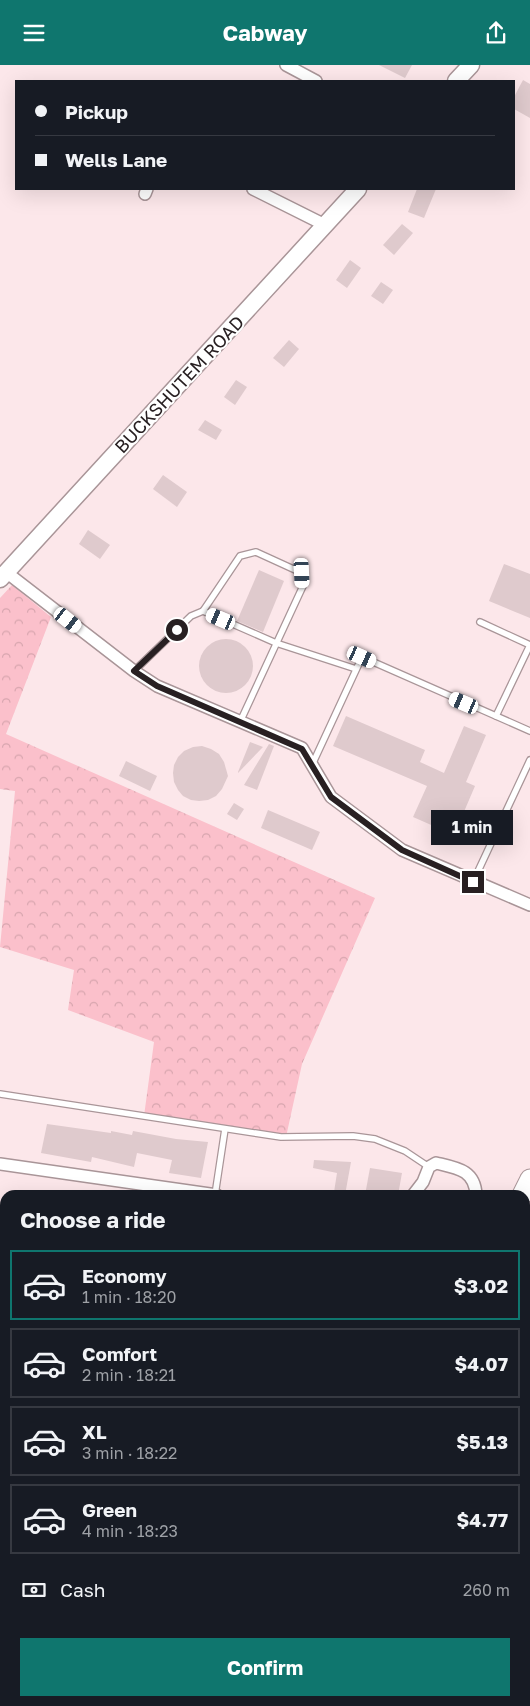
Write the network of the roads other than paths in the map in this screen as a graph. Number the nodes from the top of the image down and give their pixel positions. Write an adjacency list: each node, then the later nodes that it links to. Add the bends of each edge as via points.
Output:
1 (286, 65): 3 (street)
2 (471, 65): 4 (main road)
3 (314, 80)
4 (457, 80)
5 (255, 190): 7 (street)
6 (357, 190): 7 (main road, BUCKSHUTEM ROAD)
7 (325, 225): 8 (main road, BUCKSHUTEM ROAD)
8 (3, 576): 13 (street)
9 (203, 611): 11 (lane); 11 (lane, via 240,556 256,553 302,573 302,586); 13 (lane, via 191,616)
10 (480, 622): 14 (lane, via 530,645)
11 (276, 643): 12 (lane); 15 (lane)
12 (356, 669): 14 (lane, via 362,657); 18 (lane)
13 (134, 671): 15 (street, via 157,686)
14 (496, 716): 16 (lane)
15 (240, 722): 18 (street, via 302,749)
16 (530, 731)
17 (530, 760): 19 (lane)
18 (312, 765): 19 (street, via 331,797 402,850)
19 (473, 882): 20 (street)
20 (530, 905)
21 (0, 1094): 22 (lane)
22 (225, 1129): 24 (lane, via 281,1137 353,1135 375,1139 405,1151); 26 (lane)
23 (0, 1164): 25 (street)
24 (429, 1167): 27 (street); 28 (street, via 436,1163 458,1169 470,1176)
25 (181, 1190)
26 (217, 1190)
27 (416, 1190)
28 (476, 1190)

